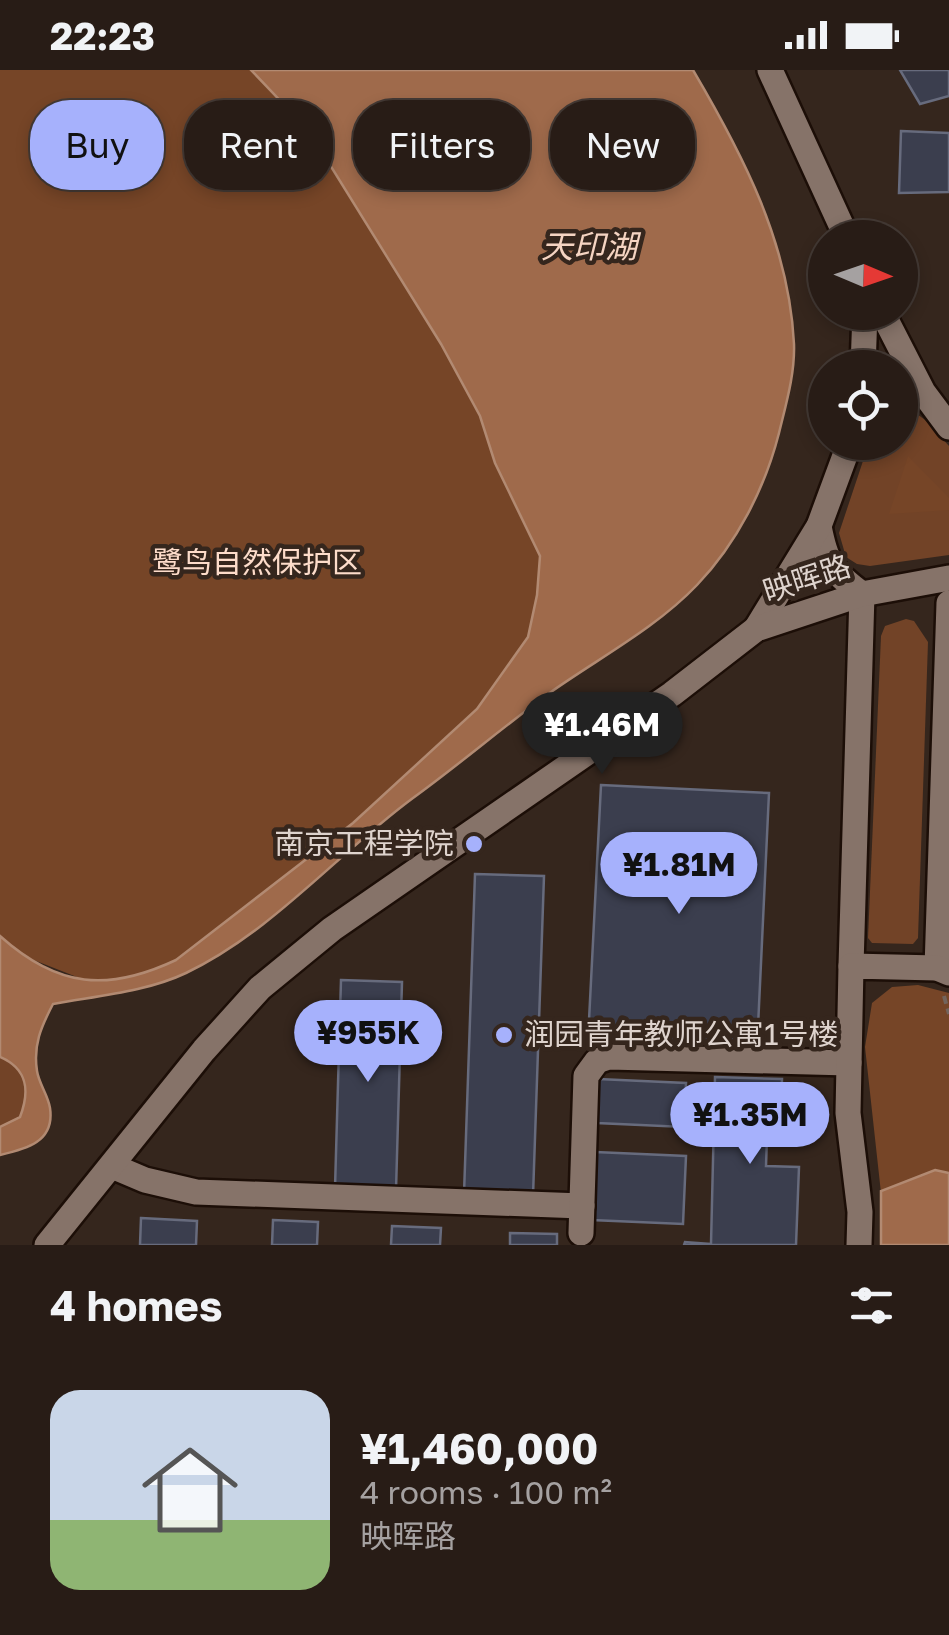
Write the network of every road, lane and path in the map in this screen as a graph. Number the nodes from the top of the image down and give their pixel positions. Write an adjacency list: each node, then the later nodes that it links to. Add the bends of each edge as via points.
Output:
1 (770, 70): 2 (street)
2 (840, 220)
3 (918, 398): 4 (street)
4 (949, 427)
5 (843, 460): 6 (street)
6 (819, 526): 8 (street, via 836,574); 10 (street)
7 (949, 578): 8 (street, 映晖路)
8 (862, 594): 10 (street, 映晖路); 12 (street)
9 (949, 603): 11 (street)
10 (756, 629): 15 (street, 映晖路, via 332,929 260,988)
11 (943, 927): 13 (street)
12 (851, 966): 13 (street); 14 (street)
13 (943, 970)
14 (848, 1063): 16 (street, via 596,1060 586,1076); 19 (street)
15 (112, 1166): 16 (street, via 196,1192); 18 (street, 映晖路)
16 (582, 1206): 17 (street)
17 (581, 1234)
18 (47, 1245)
19 (859, 1245)

